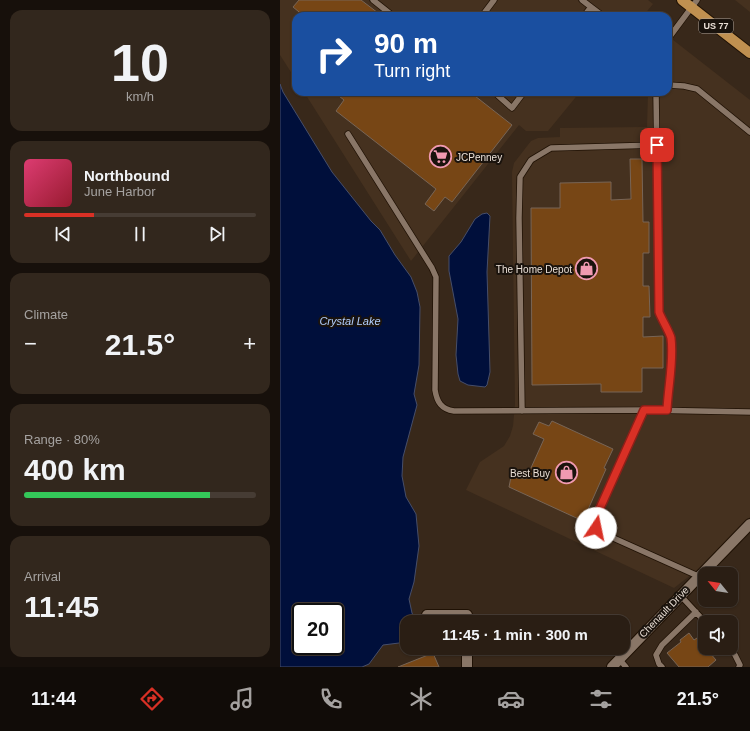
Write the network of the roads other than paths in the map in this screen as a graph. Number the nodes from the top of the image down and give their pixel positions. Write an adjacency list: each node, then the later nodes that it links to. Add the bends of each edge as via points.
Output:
1 (373, 0): 7 (lane)
2 (494, 0): 8 (lane)
3 (582, 0): 6 (lane)
4 (682, 0): 5 (main road, US 77)
5 (694, 4): 11 (lane); 12 (main road, US 77)
6 (591, 7): 9 (lane); 10 (lane)
7 (389, 12)
8 (485, 12)
9 (587, 12)
10 (598, 12)
11 (672, 34)
12 (750, 53)
13 (672, 85): 17 (lane, via 697,89)
14 (498, 96): 15 (lane, via 512,108)
15 (521, 96)
16 (656, 96): 19 (lane)
17 (750, 132)
18 (348, 134): 22 (lane, via 436,276 435,390 440,405 454,411)
19 (657, 145): 21 (lane, via 659,312 671,336 671,375); 22 (lane, via 552,148 532,160 520,177)
20 (644, 410): 21 (lane); 22 (lane); 26 (lane, via 594,523 600,532)
21 (667, 410): 23 (lane)
22 (522, 411)
23 (750, 412)
24 (750, 524): 25 (street, Chenault Drive)
25 (707, 567)
26 (698, 576): 27 (street, Chenault Drive)
27 (680, 595): 28 (lane); 32 (street, Chenault Drive)
28 (696, 612): 29 (lane); 36 (lane, via 662,645 656,655)
29 (699, 615)
30 (467, 655): 33 (street)
31 (735, 655): 37 (lane)
32 (619, 659): 34 (street, Chenault Drive); 35 (lane)
33 (467, 667)
34 (612, 667)
35 (626, 667)
36 (662, 667)
37 (739, 667)

